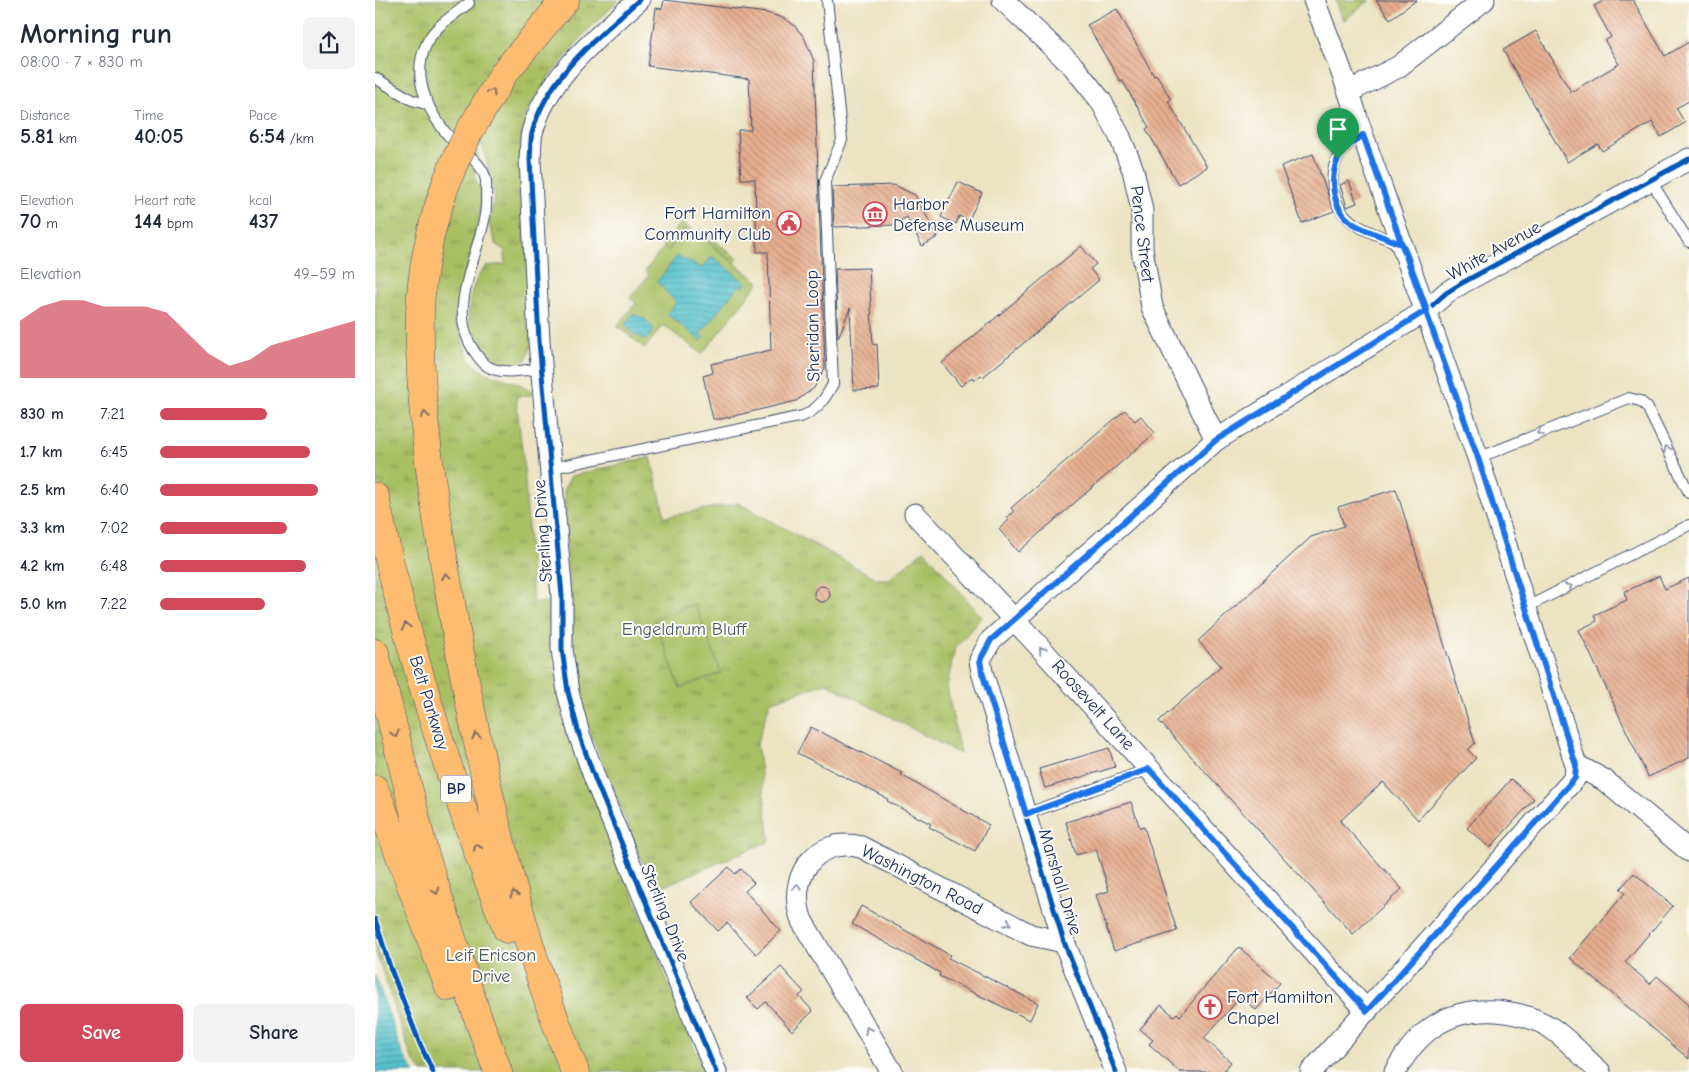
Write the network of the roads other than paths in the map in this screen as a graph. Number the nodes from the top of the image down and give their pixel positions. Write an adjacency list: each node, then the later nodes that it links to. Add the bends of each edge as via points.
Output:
1 (565, 0): 38 (highway, one-way to 1, bridge, via 553,1017 501,850 463,675 437,520 421,379 420,311 429,245 441,201 468,134 504,73)
2 (639, 0): 17 (street, Sterling Drive, via 571,66 542,108 532,133)
3 (827, 0): 20 (lane, Sheridan Loop, via 842,140 825,182 833,384 826,398 817,410 803,416)
4 (1003, 0): 18 (street, Pence Street, via 1073,66 1101,101 1120,137 1133,170 1142,210 1142,249 1152,307)
5 (1314, 0): 9 (street)
6 (1484, 0): 9 (street, via 1398,68)
7 (469, 3): 10 (lane, via 440,25 425,44 419,74)
8 (375, 78): 10 (lane, via 406,97)
9 (1350, 91): 11 (street)
10 (426, 104): 17 (lane, via 453,140 475,160 485,178 486,214 465,287 463,319 469,344 481,361 492,368 514,372)
11 (1363, 135): 15 (street); 15 (lane, via 1345,148 1338,159 1332,187 1342,213 1352,223)
12 (1689, 159): 13 (street, White Avenue)
13 (1651, 181): 14 (lane); 16 (street, White Avenue, via 1474,276 1446,293)
14 (1689, 242)
15 (1403, 245): 16 (street)
16 (1427, 310): 18 (street, White Avenue); 19 (street)
17 (542, 368): 20 (street, Sterling Drive)
18 (1216, 440): 26 (street, White Avenue)
19 (1478, 458): 21 (lane, one-way to 19, via 1647,407 1641,401 1629,398); 25 (street)
20 (552, 468): 39 (street, Sterling Drive, via 562,649 568,692 579,734)
21 (1689, 493)
22 (375, 497): 37 (highway, Belt Parkway / BP, one-way to 22, via 499,910 441,748 393,582)
23 (915, 514): 26 (street, Roosevelt Lane)
24 (1689, 525): 25 (lane, one-way to 24)
25 (1525, 608): 28 (street)
26 (1013, 619): 29 (street, Roosevelt Lane, one-way to 26); 31 (street, Marshall Drive, via 991,640 980,660)
27 (375, 653): 36 (highway, one-way to 36, via 423,852)
28 (1576, 765): 32 (street, via 1604,780); 34 (street, via 1575,778)
29 (1149, 769): 31 (lane); 34 (street, Roosevelt Lane)
30 (375, 789): 35 (highway)
31 (1026, 814): 33 (street, Marshall Drive)
32 (1689, 851)
33 (1064, 942): 40 (street, Washington Road, one-way to 33, via 802,921 797,907 799,877 817,855 844,845 861,847 1031,935); 41 (street, Marshall Drive)
34 (1367, 1011): 42 (street)
35 (481, 1072)
36 (498, 1072)
37 (565, 1072)
38 (575, 1072)
39 (716, 1072)
40 (892, 1072)
41 (1116, 1072)
42 (1311, 1072)
43 (1395, 1072): 44 (street, via 1416,1040 1432,1027 1452,1016 1476,1010 1531,1017 1552,1028)
44 (1600, 1072)

